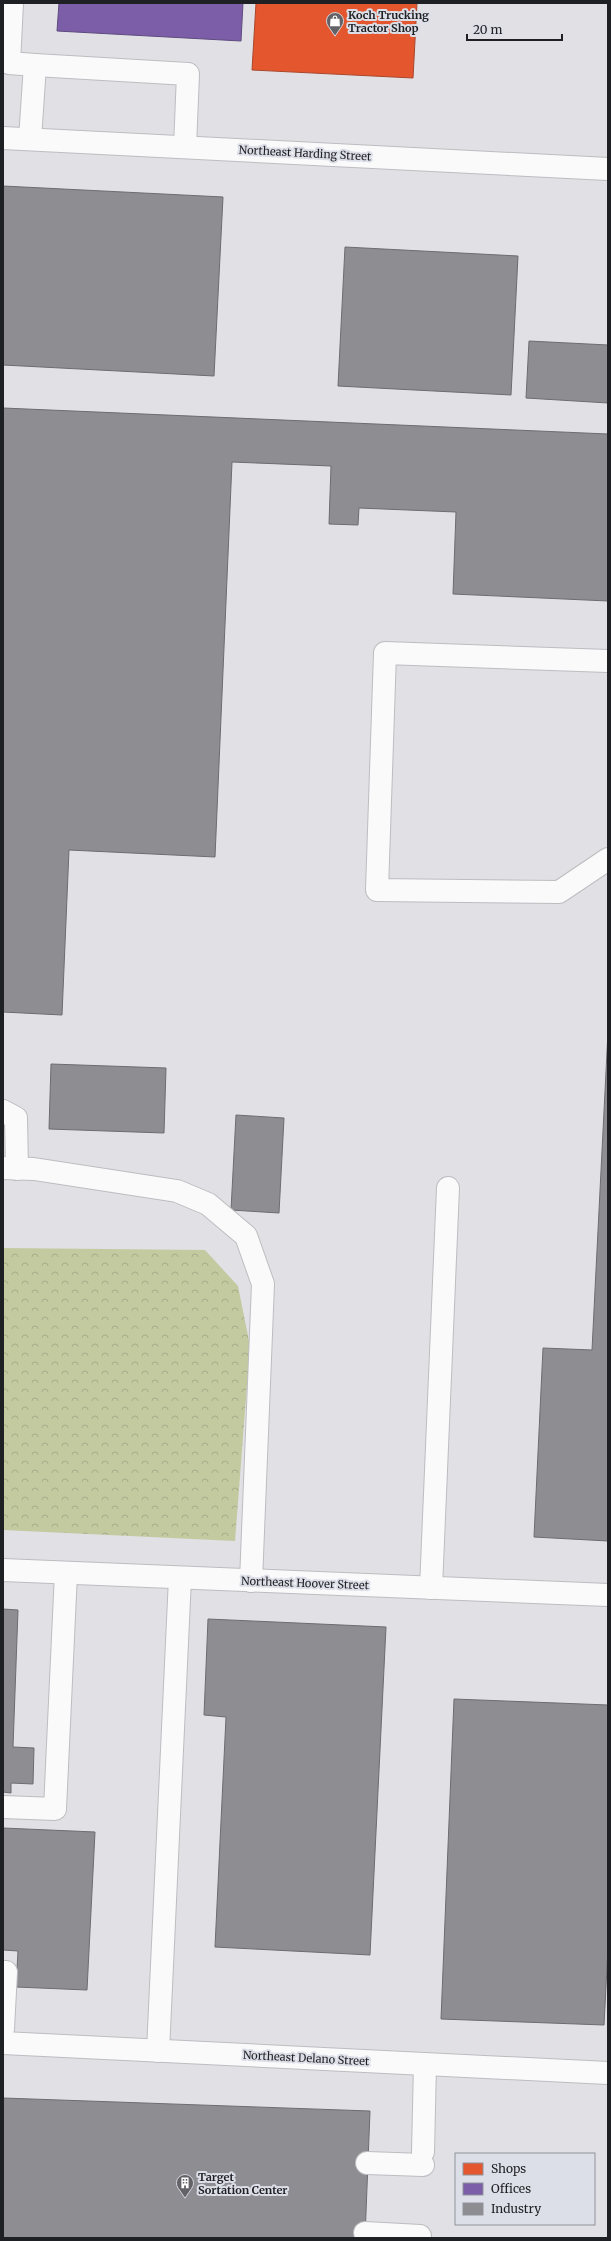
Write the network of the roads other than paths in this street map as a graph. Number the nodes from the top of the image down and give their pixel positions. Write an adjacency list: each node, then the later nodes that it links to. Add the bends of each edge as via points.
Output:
1 (12, 3): 2 (street, via 8,64)
2 (35, 65): 4 (street); 5 (street, via 188,74)
3 (3, 138): 4 (street, Northeast Harding Street)
4 (30, 139): 5 (street, Northeast Harding Street)
5 (184, 147): 6 (street, Northeast Harding Street)
6 (608, 169)
7 (608, 661): 8 (street, via 385,653 377,890 559,892)
8 (608, 859)
9 (3, 1110): 10 (street, via 16,1118)
10 (10, 1168): 15 (street, via 34,1169 177,1191 208,1204 246,1236 263,1284)
11 (448, 1188): 16 (street)
12 (3, 1570): 13 (street, Northeast Hoover Street)
13 (66, 1573): 14 (street, Northeast Hoover Street); 18 (street, via 55,1810)
14 (180, 1578): 15 (street, Northeast Hoover Street); 22 (street)
15 (251, 1581): 16 (street, Northeast Hoover Street)
16 (431, 1588): 17 (street, Northeast Hoover Street)
17 (608, 1595)
18 (3, 1807)
19 (3, 1972): 20 (street, via 6,1972)
20 (3, 2029)
21 (3, 2043): 22 (street, Northeast Delano Street)
22 (158, 2051): 23 (street, Northeast Delano Street)
23 (425, 2064): 24 (street, Northeast Delano Street); 25 (street, via 423,2158)
24 (608, 2073)
25 (368, 2163)
26 (365, 2233): 27 (street)
27 (420, 2236)

